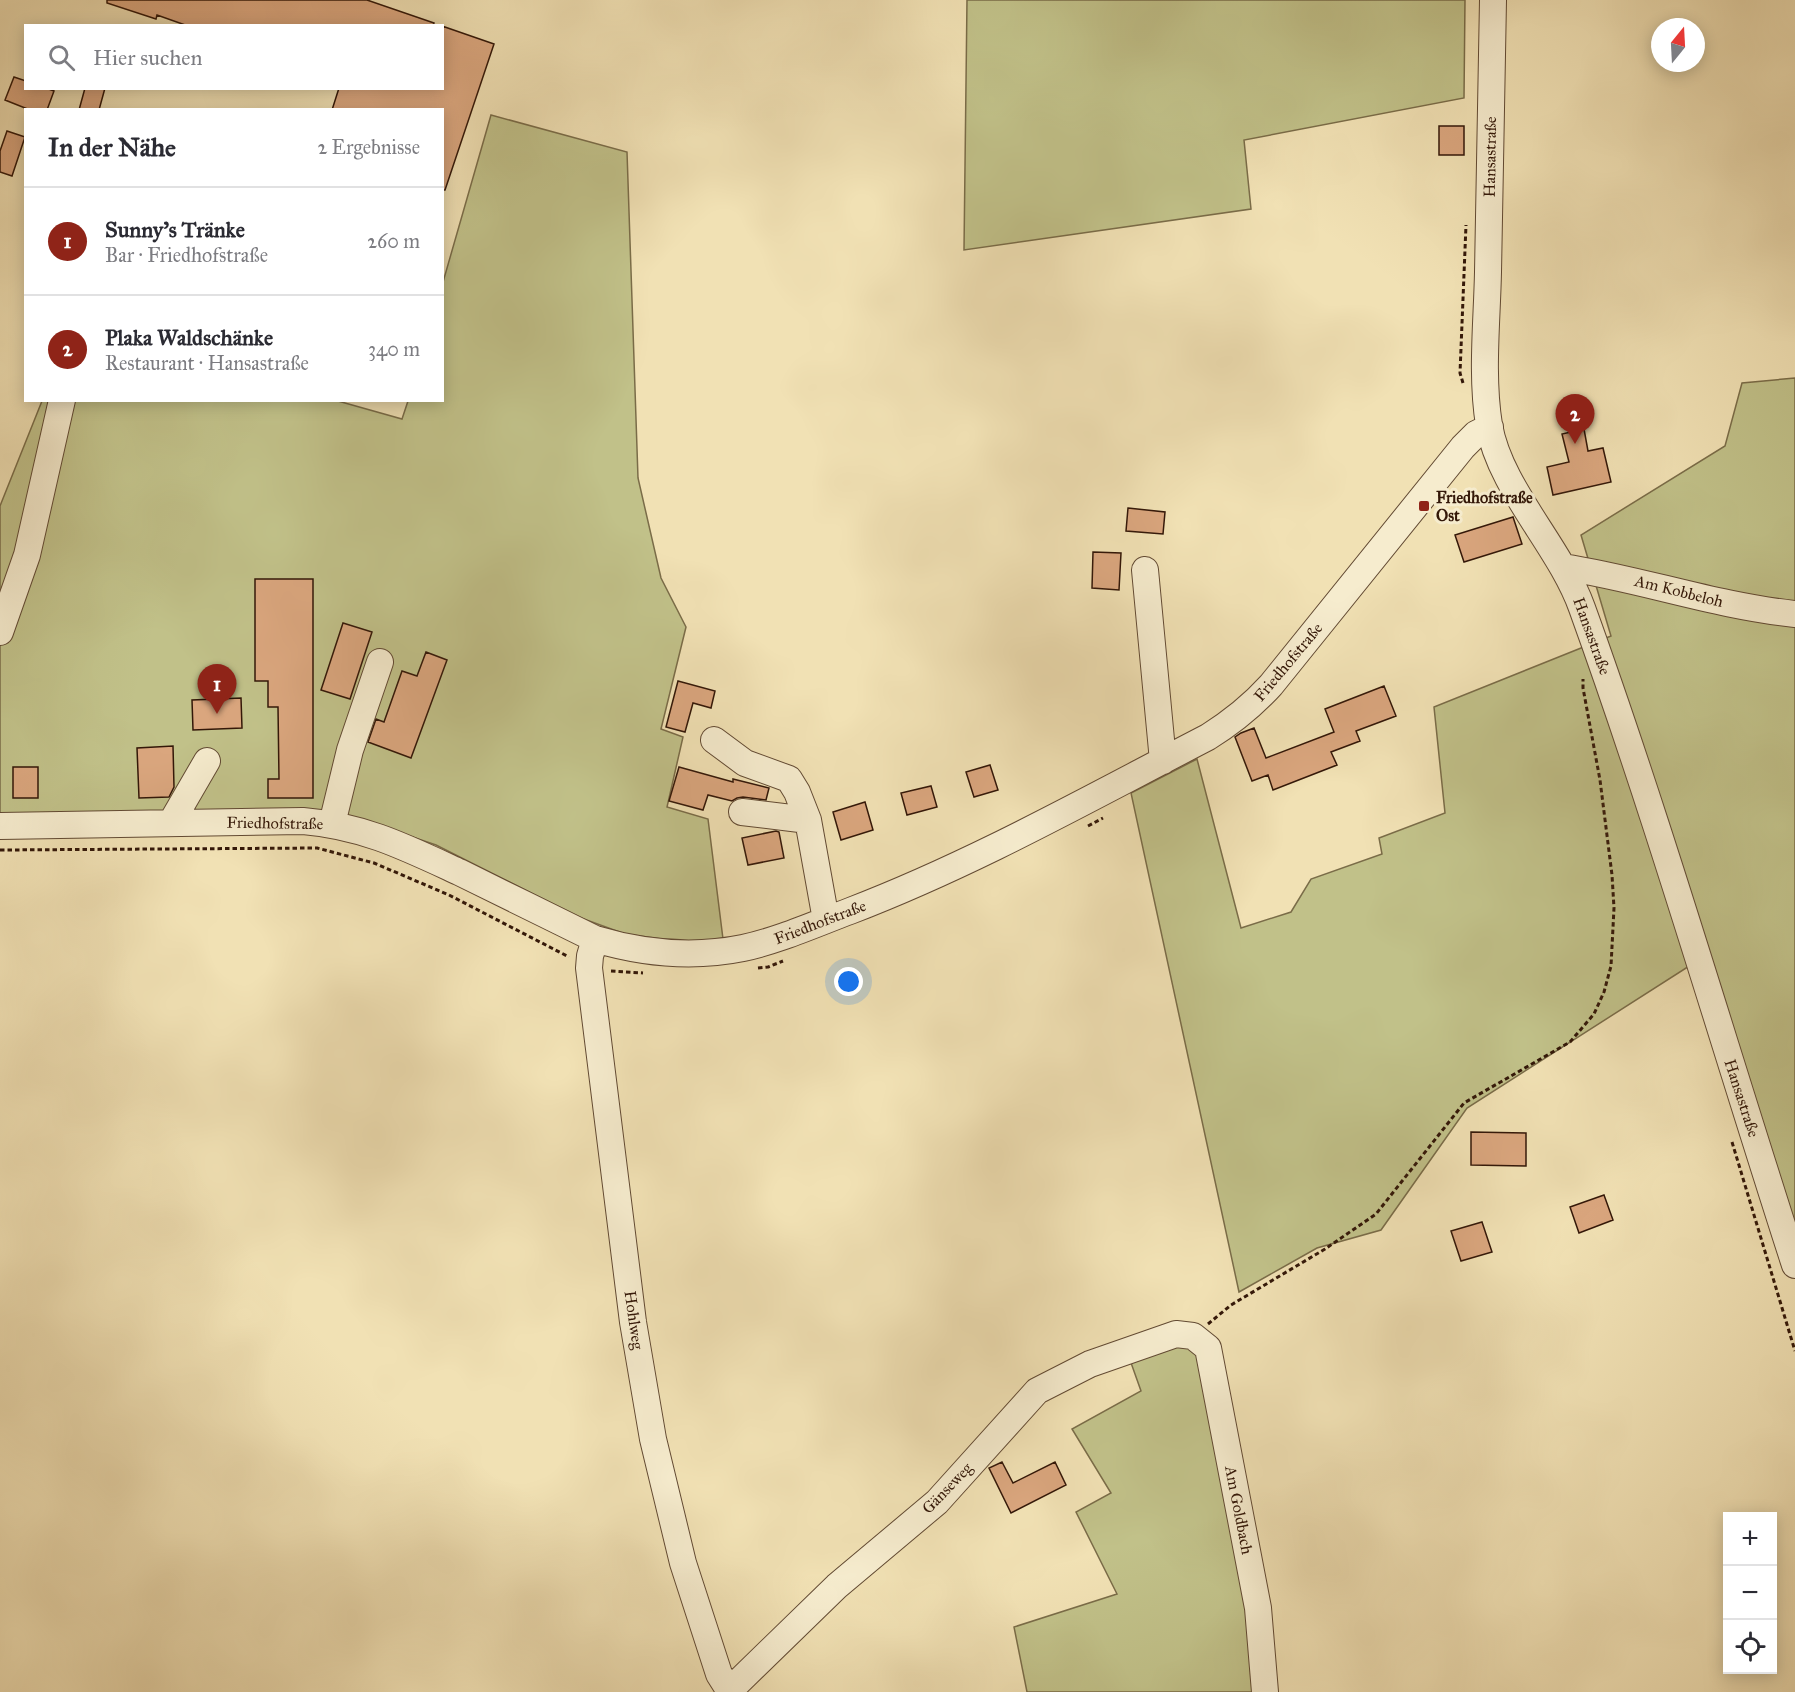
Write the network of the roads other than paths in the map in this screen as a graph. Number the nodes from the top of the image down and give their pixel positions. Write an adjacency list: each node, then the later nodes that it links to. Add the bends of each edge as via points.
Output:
1 (1493, 0): 3 (street, Hansastraße, via 1486,361)
2 (62, 402): 7 (street, via 27,555)
3 (1490, 427): 4 (street, Hansastraße, via 1506,474); 11 (street, Friedhofstraße, via 1463,447 1256,702 1208,737)
4 (1563, 567): 6 (street, Am Kobbeloh, via 1739,606); 19 (street, Hansastraße, via 1577,593 1618,710)
5 (1145, 570): 11 (street)
6 (1795, 614)
7 (0, 632)
8 (380, 662): 15 (street, via 350,750)
9 (714, 740): 13 (street, via 745,763 789,779)
10 (207, 761): 14 (street)
11 (1163, 761): 17 (street, Friedhofstraße, via 996,848)
12 (742, 812): 13 (street)
13 (808, 820): 17 (street)
14 (171, 823): 15 (street, Friedhofstraße); 16 (street, Friedhofstraße)
15 (332, 824): 18 (street, Friedhofstraße, via 357,829 422,855)
16 (0, 826)
17 (826, 920): 18 (street, Friedhofstraße, via 776,939 713,952 642,951)
18 (595, 939): 21 (street, Hohlweg, via 588,968 633,1322 653,1438 683,1563 719,1674)
19 (1795, 1265)
20 (1193, 1336): 21 (street, Gänseweg, via 1176,1335 1090,1364 1037,1391 937,1502 837,1586); 22 (street, Am Goldbach, via 1208,1348 1258,1608)
21 (729, 1691)
22 (1264, 1692)

